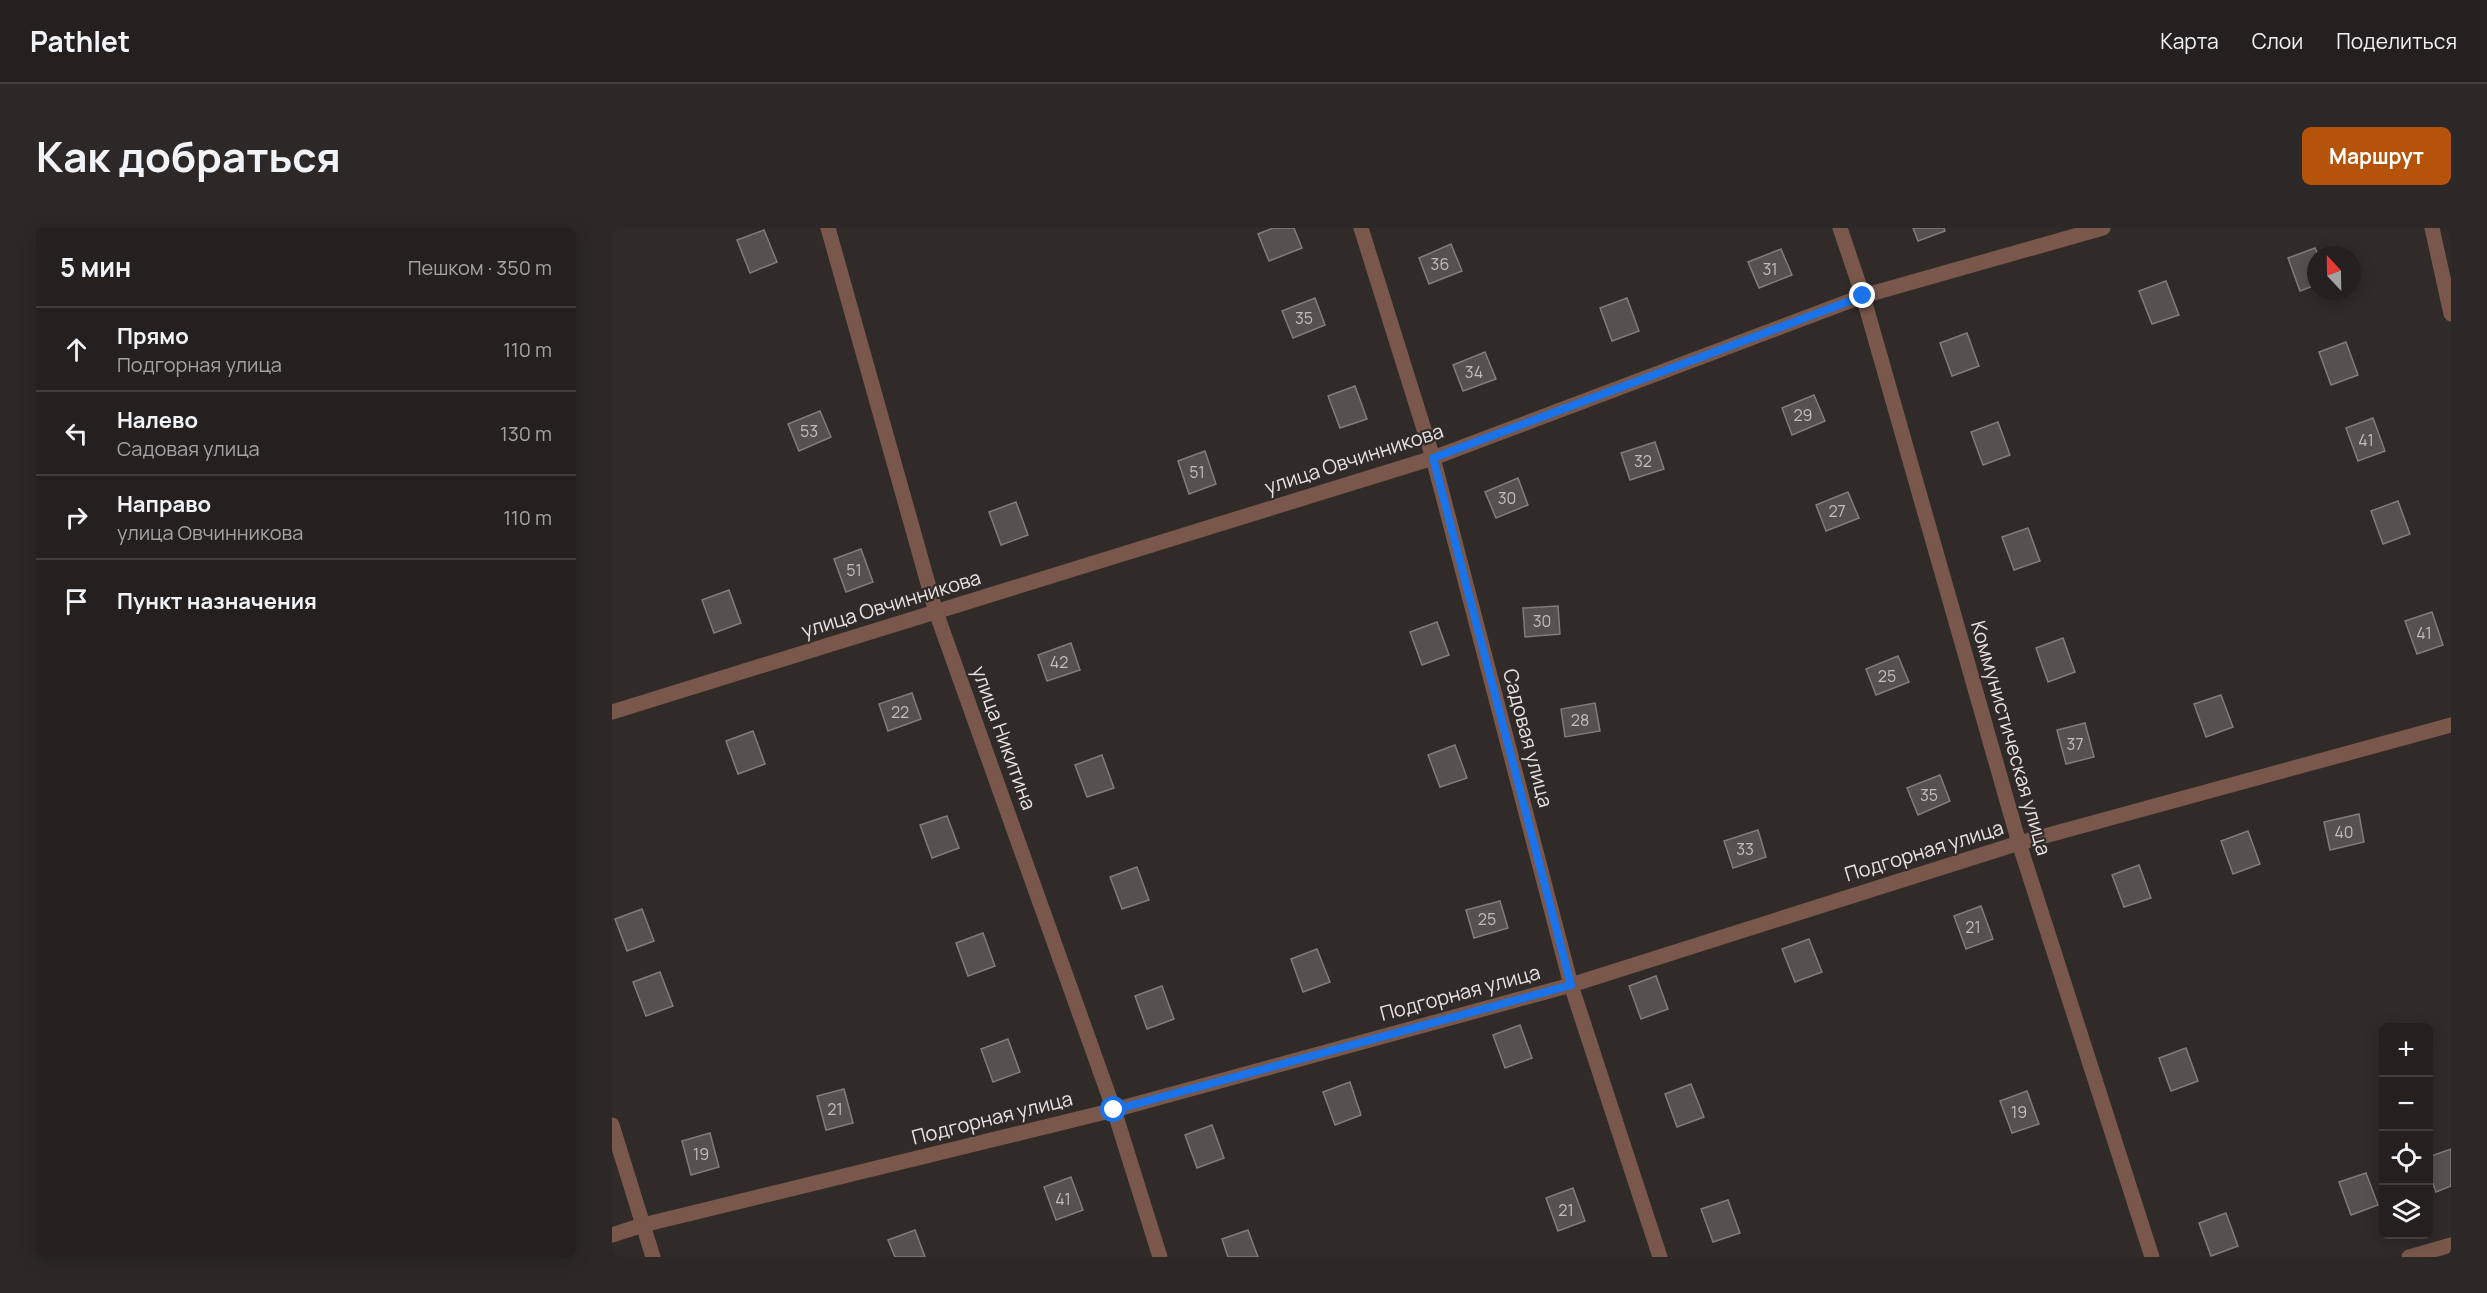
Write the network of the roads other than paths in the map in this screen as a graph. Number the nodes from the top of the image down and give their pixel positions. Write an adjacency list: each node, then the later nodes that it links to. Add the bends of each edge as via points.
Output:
1 (828, 228): 9 (street, улица Никитина)
2 (1361, 228): 8 (street, Садовая улица)
3 (1840, 228): 6 (street, Коммунистическая улица)
4 (2103, 228): 6 (street, улица Овчинникова)
5 (2432, 228): 7 (street)
6 (1863, 296): 8 (street, улица Овчинникова); 12 (street, Коммунистическая улица)
7 (2451, 314)
8 (1433, 458): 9 (street, улица Овчинникова); 13 (street, Садовая улица)
9 (936, 612): 10 (street, улица Овчинникова); 14 (street, улица Никитина)
10 (612, 712)
11 (2451, 725): 12 (street, Подгорная улица)
12 (2019, 843): 13 (street, Подгорная улица); 22 (street, Коммунистическая улица)
13 (1571, 985): 14 (street, Подгорная улица); 21 (street, Садовая улица)
14 (1114, 1110): 16 (street, Подгорная улица); 20 (street, улица Никитина)
15 (612, 1125): 16 (street)
16 (643, 1225): 17 (street, Подгорная улица); 19 (street)
17 (612, 1235)
18 (2451, 1245): 23 (street)
19 (653, 1257)
20 (1160, 1257)
21 (1660, 1257)
22 (2151, 1257)
23 (2409, 1257)

